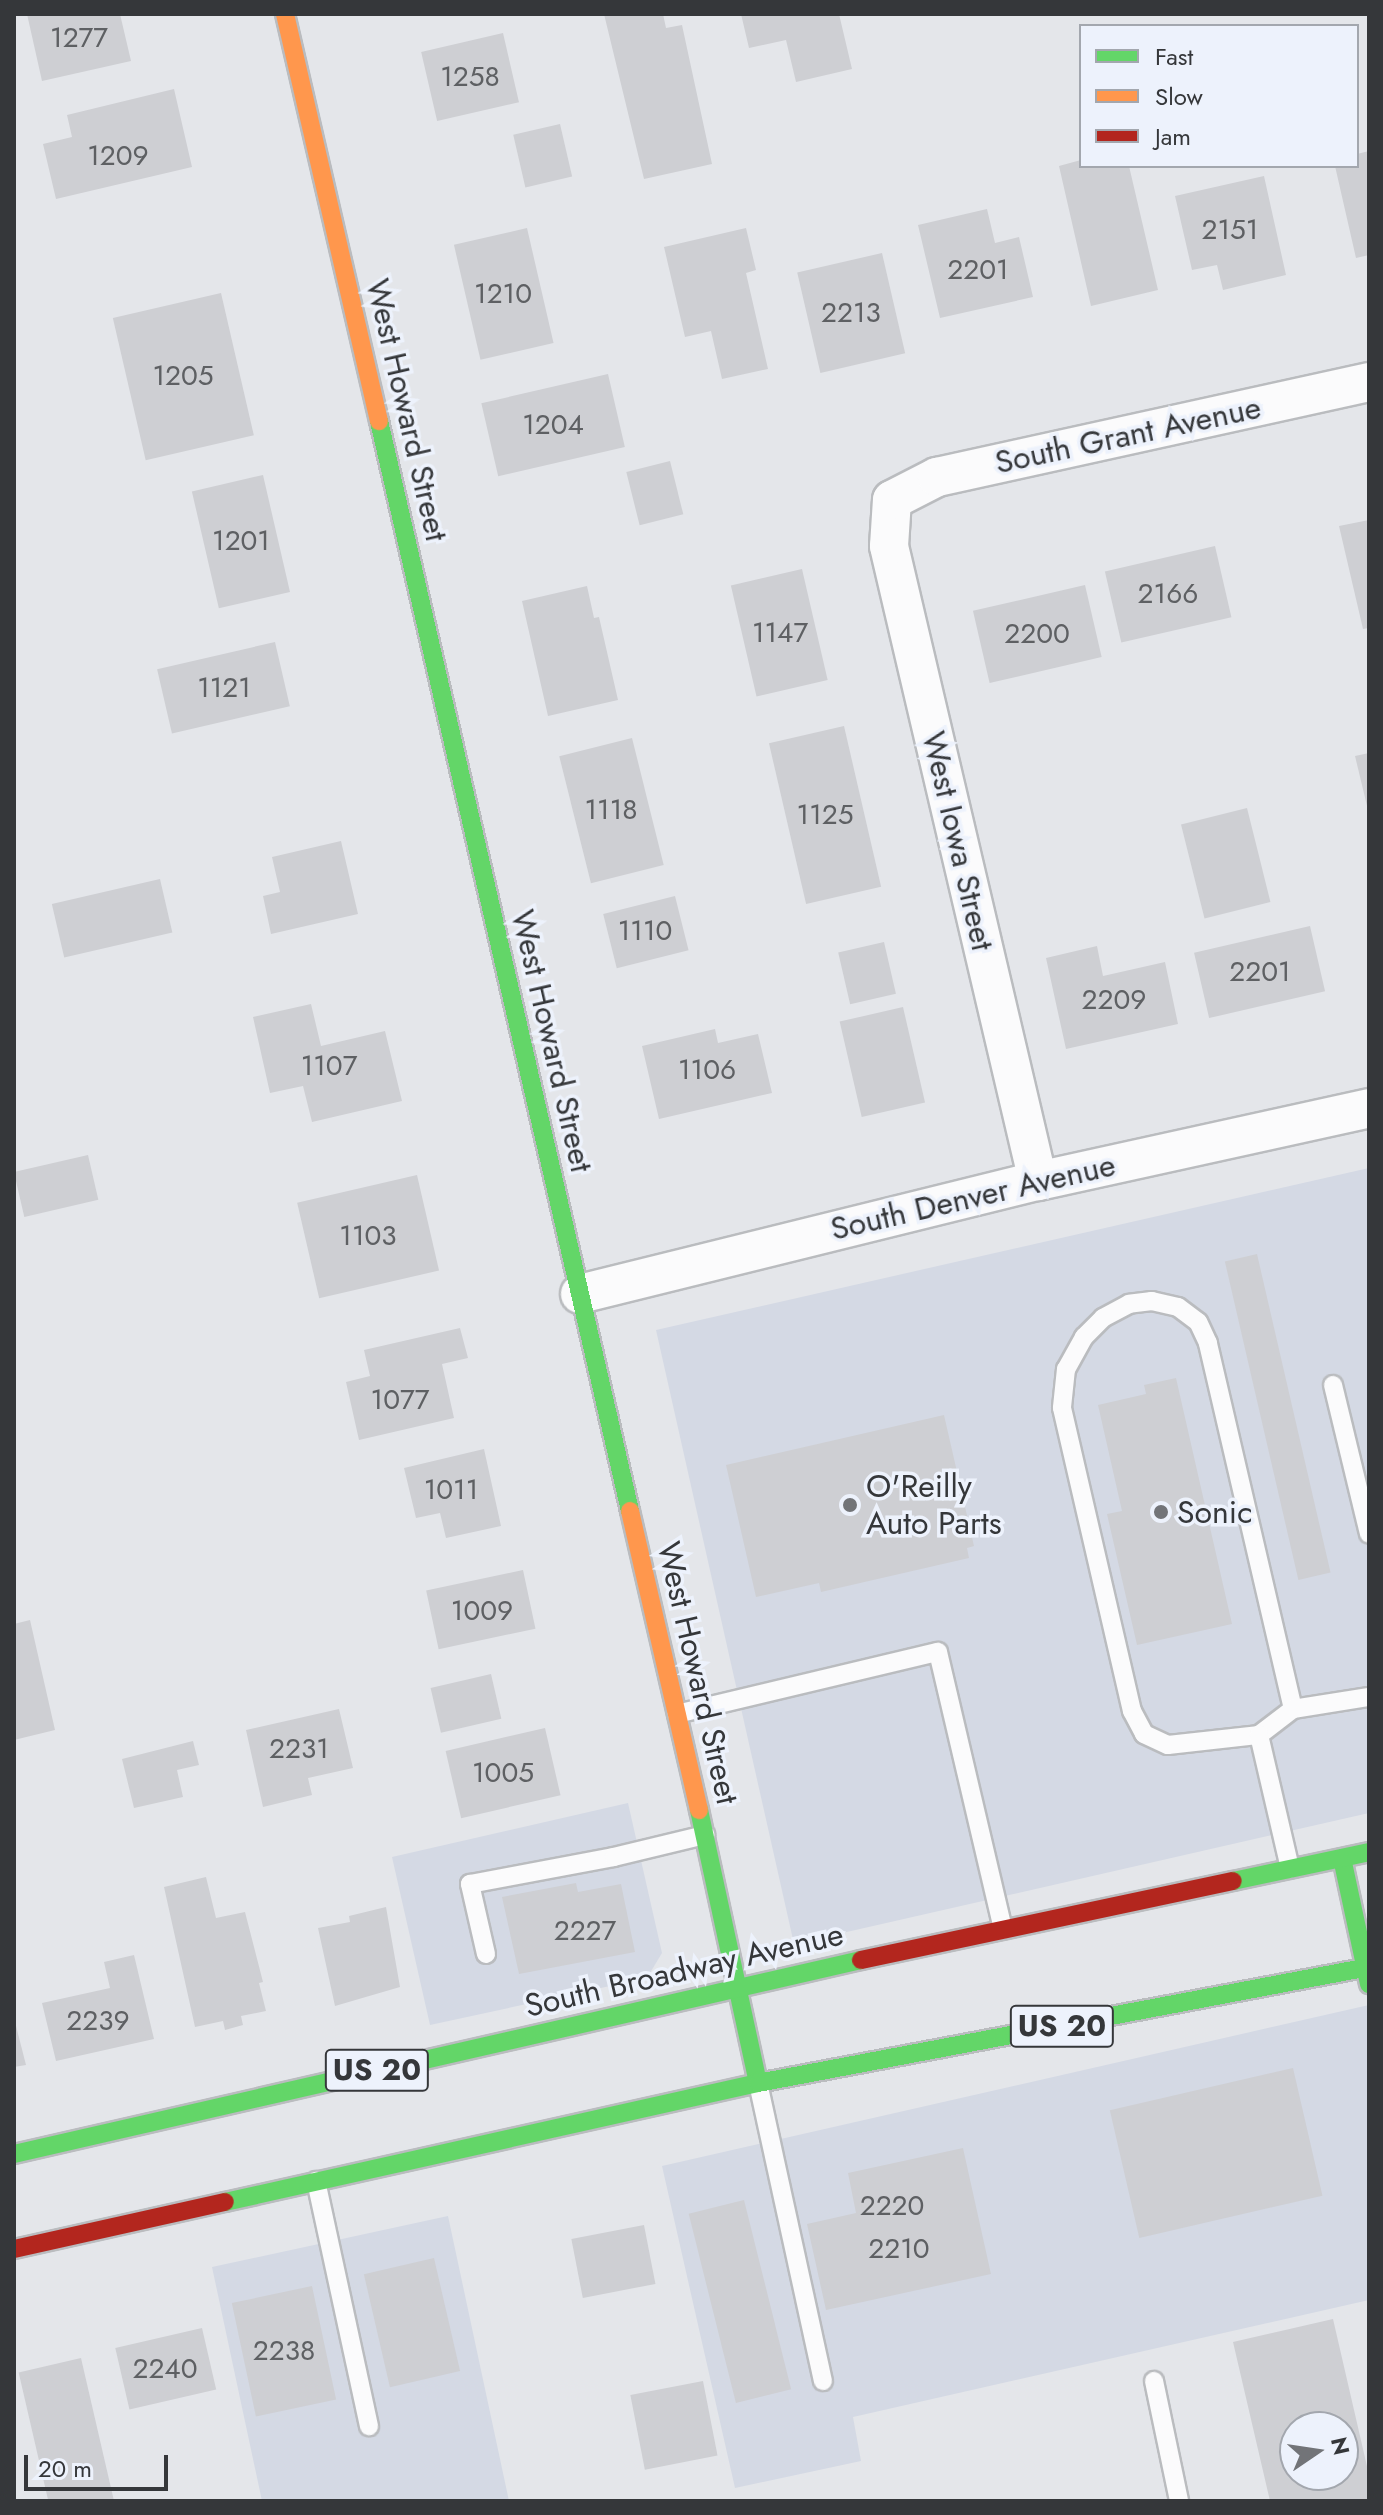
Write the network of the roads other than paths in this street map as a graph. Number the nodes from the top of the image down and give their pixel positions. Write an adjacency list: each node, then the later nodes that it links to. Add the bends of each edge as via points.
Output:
1 (285, 14): 6 (main road, West Howard Street)
2 (1369, 382): 3 (street, South Grant Avenue, via 937,477)
3 (892, 500): 5 (street, West Iowa Street, via 889,546)
4 (1369, 1108): 5 (street, South Denver Avenue)
5 (1038, 1181): 6 (street, South Denver Avenue)
6 (580, 1294): 11 (main road, West Howard Street)
7 (1333, 1385): 8 (lane)
8 (1369, 1534)
9 (1369, 1697): 10 (lane)
10 (1293, 1709): 12 (lane); 12 (lane, via 1208,1343 1198,1322 1178,1307 1152,1301 1129,1304 1103,1318 1084,1337 1066,1369 1062,1408 1132,1711 1144,1734 1168,1745)
11 (677, 1714): 13 (main road, West Howard Street); 17 (lane, via 938,1652)
12 (1259, 1735): 16 (lane)
13 (705, 1835): 18 (lane, via 470,1884); 20 (main road, West Howard Street)
14 (1369, 1852): 15 (main road, South Broadway Avenue / US 20)
15 (1342, 1858): 16 (main road, South Broadway Avenue / US 20); 19 (main road)
16 (1290, 1869): 17 (main road, South Broadway Avenue / US 20)
17 (1003, 1932): 20 (main road, South Broadway Avenue / US 20)
18 (486, 1954)
19 (1368, 1973): 21 (main road, US 20)
20 (739, 1986): 21 (main road, West Howard Street); 22 (main road, South Broadway Avenue / US 20)
21 (758, 2083): 23 (main road, US 20); 25 (lane)
22 (14, 2154)
23 (316, 2181): 24 (main road, US 20); 27 (lane)
24 (14, 2249)
25 (823, 2381)
26 (1154, 2381): 28 (lane)
27 (369, 2426)
28 (1179, 2501)

